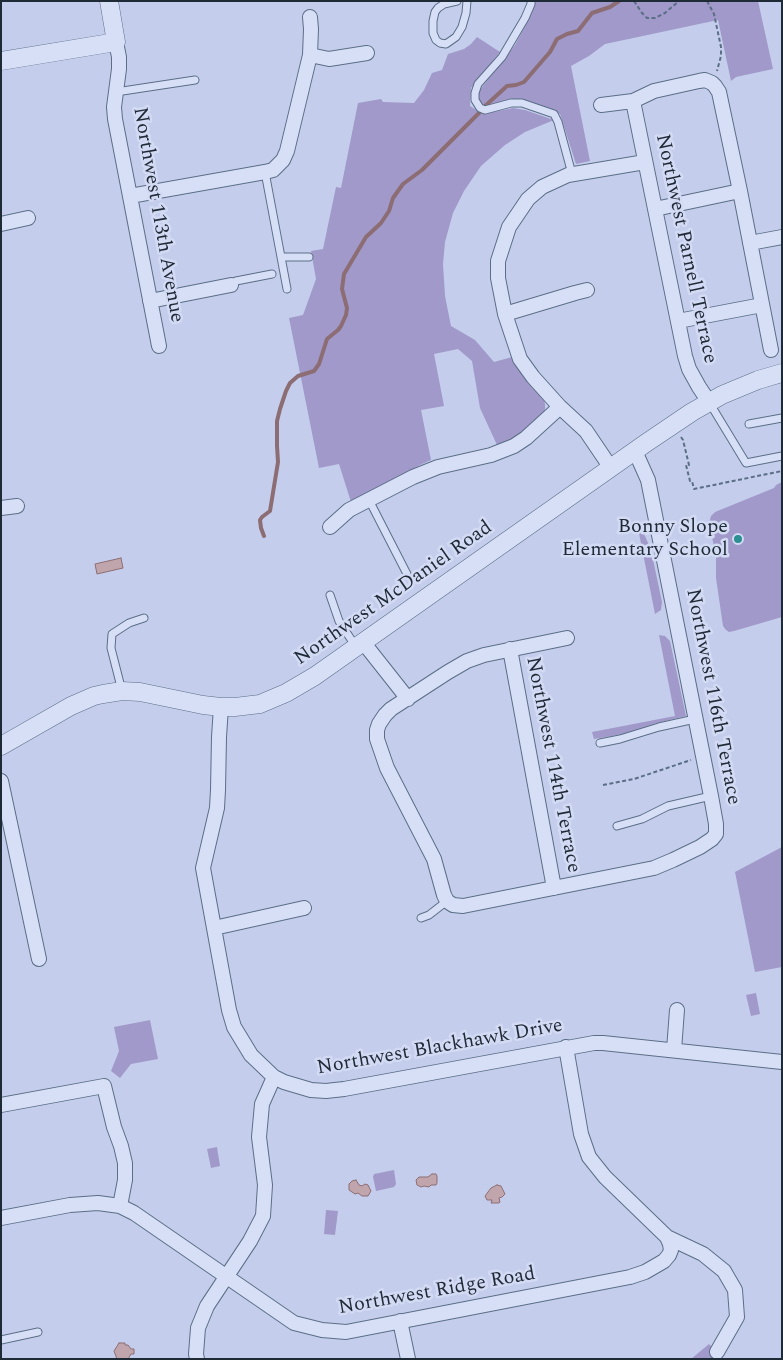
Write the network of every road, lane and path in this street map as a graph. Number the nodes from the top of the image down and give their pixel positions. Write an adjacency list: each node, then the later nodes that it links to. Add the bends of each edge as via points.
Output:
1 (109, 1): 9 (street, Northwest 113th Avenue)
2 (457, 1): 3 (lane, via 444,4 435,12 433,33 440,43 446,44 456,37 462,27)
3 (467, 1)
4 (531, 1): 20 (lane, via 502,57 478,84 475,100 485,110 522,103 554,114)
5 (634, 1): 6 (path, via 647,18 665,13)
6 (679, 1)
7 (707, 1): 14 (path, via 714,14 721,47)
8 (310, 17): 11 (street)
9 (116, 42): 12 (street); 15 (street, Northwest 113th Avenue, via 119,69)
10 (367, 53): 11 (street, via 329,59)
11 (310, 55): 19 (street, via 287,151 273,170)
12 (1, 61)
13 (195, 80): 15 (lane)
14 (712, 83): 16 (street, via 706,80 654,91); 21 (street, via 719,92)
15 (116, 92): 22 (street, Northwest 113th Avenue, via 115,119)
16 (633, 101): 17 (street); 18 (street, Northwest Parnell Terrace)
17 (601, 105)
18 (645, 162): 20 (street); 23 (street, Northwest Parnell Terrace)
19 (265, 172): 22 (street); 28 (lane)
20 (572, 174): 36 (street, via 542,187 528,199 509,227 498,260)
21 (740, 192): 23 (street); 27 (street)
22 (130, 196): 34 (street, Northwest 113th Avenue)
23 (655, 209): 37 (street, Northwest Parnell Terrace)
24 (28, 218): 25 (street)
25 (1, 224)
26 (782, 237): 27 (street)
27 (750, 243): 35 (street)
28 (281, 257): 29 (lane); 32 (lane)
29 (309, 257)
30 (272, 274): 31 (lane, via 236,281)
31 (231, 285): 34 (street)
32 (287, 289)
33 (587, 290): 36 (street)
34 (150, 301): 38 (street, Northwest 113th Avenue)
35 (762, 305): 37 (street); 39 (street)
36 (505, 314): 42 (street, via 520,359)
37 (678, 322): 41 (street, Northwest Parnell Terrace, via 689,369)
38 (159, 346)
39 (771, 350)
40 (782, 373): 41 (street, Northwest McDaniel Road)
41 (709, 402): 45 (street, Northwest McDaniel Road); 47 (lane, via 746,463)
42 (560, 407): 48 (street, via 586,431); 50 (street, via 514,446 491,455 427,470)
43 (782, 418): 44 (lane)
44 (749, 424)
45 (672, 425): 46 (street, Northwest McDaniel Road); 49 (path, via 683,440 689,465 686,465 694,489)
46 (635, 451): 48 (street, Northwest McDaniel Road); 63 (street, Northwest 116th Terrace, via 648,480)
47 (782, 456)
48 (611, 468): 58 (street, Northwest McDaniel Road)
49 (782, 471)
50 (369, 500): 53 (street, via 349,510); 54 (lane)
51 (17, 506): 52 (street)
52 (1, 508)
53 (330, 527)
54 (407, 574)
55 (330, 595): 58 (lane, via 339,622)
56 (144, 618): 60 (lane, via 112,634 111,648)
57 (567, 638): 59 (street)
58 (360, 644): 61 (street); 62 (street, Northwest McDaniel Road, via 286,693 260,704)
59 (510, 649): 61 (street, via 467,661); 71 (street, Northwest 114th Terrace)
60 (122, 691): 62 (street, Northwest McDaniel Road); 65 (street, Northwest McDaniel Road, via 77,703)
61 (408, 698): 72 (street, via 383,717 376,736 389,773 434,859)
62 (221, 707): 75 (street, Northwest Blackhawk Drive, via 217,808 203,868)
63 (695, 719): 64 (lane); 66 (street, Northwest 116th Terrace)
64 (600, 743)
65 (1, 746)
66 (703, 757): 68 (path, via 634,779); 69 (street, Northwest 116th Terrace)
67 (1, 781): 76 (street)
68 (603, 785)
69 (711, 796): 70 (lane, via 668,806 642,819); 71 (street, Northwest 116th Terrace, via 716,826 715,836 709,842 654,868)
70 (617, 826)
71 (554, 888): 72 (street, via 463,906 453,905)
72 (447, 899): 74 (lane)
73 (304, 908): 75 (street)
74 (421, 918)
75 (214, 928): 81 (street, Northwest Blackhawk Drive, via 234,1027 250,1055)
76 (39, 959)
77 (677, 1010): 79 (street)
78 (566, 1047): 79 (street, Northwest Blackhawk Drive, via 603,1043); 81 (street, Northwest Blackhawk Drive, via 335,1090 311,1090); 85 (street, via 581,1134 589,1157 605,1177)
79 (674, 1050): 80 (street, Northwest Blackhawk Drive)
80 (782, 1062)
81 (274, 1078): 86 (street, via 262,1104 259,1137 265,1185 263,1216)
82 (1, 1105): 83 (street, via 104,1086 125,1163)
83 (120, 1206): 84 (street, Northwest Ridge Road, via 98,1203 70,1205); 86 (street, Northwest Ridge Road)
84 (1, 1218)
85 (667, 1236): 87 (street, Northwest Ridge Road, via 671,1250 664,1261 630,1277); 90 (street, via 703,1254 724,1271 735,1290 737,1317)
86 (226, 1277): 87 (street, Northwest Ridge Road, via 294,1323 346,1332); 91 (street, via 207,1306 198,1328)
87 (400, 1321): 92 (street)
88 (38, 1332): 89 (lane)
89 (1, 1340)
90 (717, 1352)
91 (197, 1359)
92 (408, 1359)

